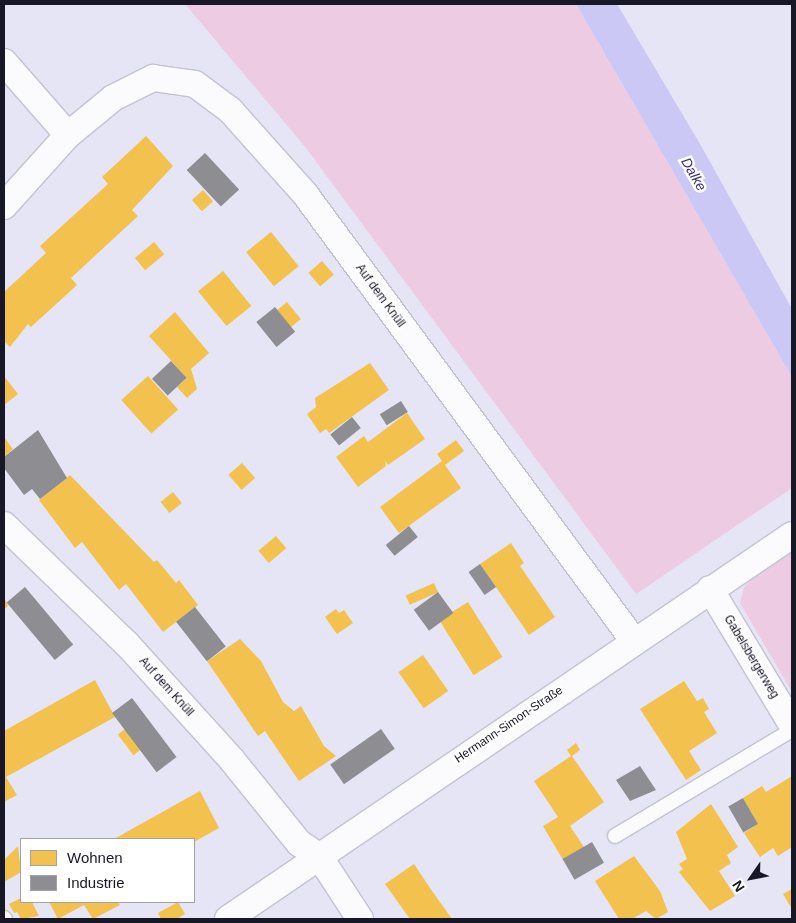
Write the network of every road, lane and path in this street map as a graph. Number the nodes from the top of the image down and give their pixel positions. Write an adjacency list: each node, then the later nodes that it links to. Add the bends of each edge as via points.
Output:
1 (4, 62): 2 (street)
2 (68, 134): 3 (street, Auf dem Knüll); 7 (street, Auf dem Knüll, via 113,98 152,78 195,84 230,110 305,194)
3 (4, 206)
4 (4, 525): 11 (street, Auf dem Knüll, via 127,644 300,842)
5 (792, 534): 6 (street, Hermann-Simon-Straße)
6 (710, 589): 7 (street, Hermann-Simon-Straße); 8 (street, Gabelsbergerweg)
7 (634, 641): 11 (street, Hermann-Simon-Straße)
8 (792, 725)
9 (792, 730): 10 (lane)
10 (615, 836)
11 (318, 856): 12 (street, Hermann-Simon-Straße); 13 (street, Auf dem Knüll)
12 (228, 919)
13 (360, 919)

